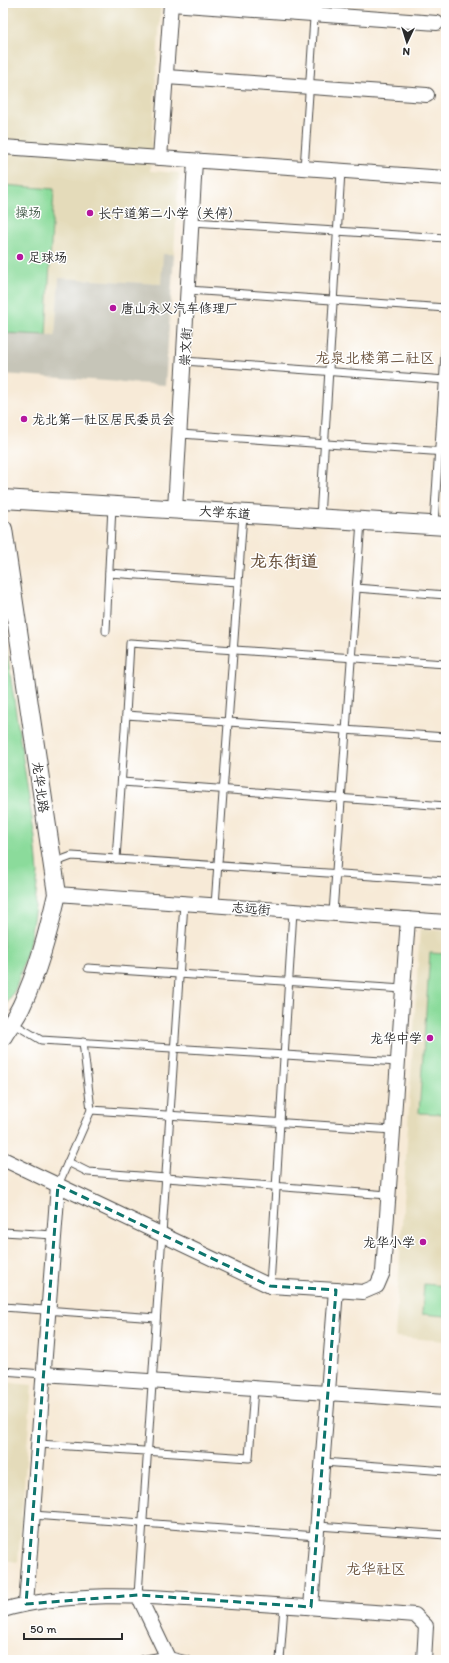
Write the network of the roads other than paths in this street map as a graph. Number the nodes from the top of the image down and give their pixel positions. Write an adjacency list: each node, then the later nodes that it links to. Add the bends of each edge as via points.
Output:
1 (171, 4): 2 (street); 4 (street)
2 (315, 9): 3 (street); 5 (lane)
3 (438, 24)
4 (166, 77): 5 (street); 8 (street)
5 (310, 87): 6 (street); 10 (lane)
6 (427, 95)
7 (3, 147): 8 (street)
8 (160, 158): 9 (street)
9 (195, 161): 10 (street); 13 (street, 崇文街)
10 (304, 168): 11 (street)
11 (341, 171): 12 (street); 14 (lane)
12 (446, 178)
13 (192, 222): 14 (lane); 16 (street, 崇文街)
14 (337, 231): 15 (lane); 17 (lane)
15 (446, 238)
16 (188, 290): 17 (lane); 20 (street, 崇文街)
17 (333, 300): 18 (lane); 21 (lane)
18 (446, 308)
19 (446, 339): 22 (lane)
20 (184, 361): 21 (lane); 23 (street, 崇文街)
21 (329, 371): 22 (lane); 24 (lane)
22 (445, 379): 25 (lane)
23 (180, 434): 24 (lane); 28 (street, 崇文街)
24 (325, 444): 25 (lane); 30 (lane)
25 (442, 452): 32 (lane)
26 (3, 499): 27 (street, 大学东道)
27 (112, 506): 28 (street, 大学东道); 34 (lane)
28 (175, 509): 29 (street, 大学东道)
29 (243, 513): 30 (street, 大学东道); 35 (lane)
30 (320, 519): 31 (street, 大学东道)
31 (361, 521): 32 (street, 大学东道); 36 (lane)
32 (440, 526)
33 (3, 529): 51 (street, 龙华北路)
34 (109, 573): 35 (lane); 38 (lane)
35 (238, 582): 39 (lane)
36 (356, 588): 37 (lane); 40 (lane)
37 (446, 595)
38 (106, 631)
39 (233, 650): 40 (lane); 42 (lane, via 130,643); 43 (lane)
40 (351, 658): 41 (lane); 44 (lane)
41 (446, 664)
42 (126, 715): 43 (lane); 46 (lane)
43 (228, 722): 44 (lane); 47 (lane)
44 (346, 730): 45 (lane); 48 (lane)
45 (446, 737)
46 (122, 782): 47 (lane); 50 (lane)
47 (223, 789): 48 (lane); 55 (lane)
48 (341, 798): 49 (lane); 57 (lane)
49 (446, 806)
50 (116, 859): 51 (lane, via 72,856); 52 (lane)
51 (53, 863): 53 (street, 龙华北路)
52 (446, 880)
53 (57, 894): 54 (street, 志远街); 64 (street, 龙华北路, via 34,976 20,1008)
54 (184, 903): 55 (street, 志远街); 61 (lane)
55 (215, 905): 56 (street, 志远街)
56 (293, 911): 57 (street, 志远街); 62 (lane)
57 (333, 914): 58 (street, 志远街)
58 (408, 919): 59 (street, 志远街); 63 (street)
59 (446, 922)
60 (88, 968): 61 (lane)
61 (179, 974): 62 (lane); 66 (lane)
62 (289, 982): 63 (lane); 67 (lane)
63 (403, 989): 68 (street)
64 (7, 1029): 65 (lane, via 41,1040)
65 (83, 1042): 66 (lane); 69 (lane)
66 (174, 1048): 67 (lane); 70 (lane)
67 (284, 1055): 68 (lane); 71 (lane)
68 (398, 1062): 72 (street)
69 (91, 1110): 70 (lane); 74 (lane)
70 (170, 1115): 71 (lane); 75 (lane)
71 (280, 1123): 72 (lane); 77 (lane)
72 (393, 1130): 78 (street)
73 (3, 1159): 76 (street)
74 (68, 1162): 75 (lane, via 88,1172); 76 (lane)
75 (166, 1178): 77 (lane); 81 (lane)
76 (58, 1185): 80 (street); 81 (street)
77 (276, 1186): 78 (lane); 82 (lane)
78 (388, 1195): 83 (street, via 382,1272 377,1286 363,1292)
79 (3, 1232): 80 (lane)
80 (54, 1235): 85 (street)
81 (162, 1235): 82 (street); 86 (lane)
82 (270, 1286): 83 (street)
83 (336, 1290): 91 (street)
84 (3, 1307): 85 (lane)
85 (49, 1310): 86 (lane); 88 (street)
86 (156, 1318): 89 (lane)
87 (3, 1371): 88 (lane)
88 (43, 1374): 89 (street); 93 (street)
89 (152, 1381): 90 (street); 94 (lane)
90 (254, 1388): 91 (street); 94 (lane, via 249,1458)
91 (328, 1393): 92 (street); 95 (street)
92 (446, 1400)
93 (38, 1444): 94 (lane); 97 (street)
94 (147, 1451): 98 (lane)
95 (323, 1462): 96 (lane); 99 (street)
96 (446, 1471)
97 (33, 1514): 98 (lane); 102 (street)
98 (143, 1523): 99 (lane); 101 (lane)
99 (317, 1531): 100 (lane); 104 (street)
100 (446, 1535)
101 (138, 1595): 102 (street, via 86,1597); 103 (street); 106 (street)
102 (26, 1604): 105 (street)
103 (284, 1606): 104 (street); 109 (lane)
104 (311, 1607): 110 (street, via 415,1615 426,1626)
105 (3, 1610)
106 (168, 1658): 107 (lane); 108 (lane)
107 (141, 1660)
108 (187, 1660)
109 (280, 1660)
110 (424, 1660)

